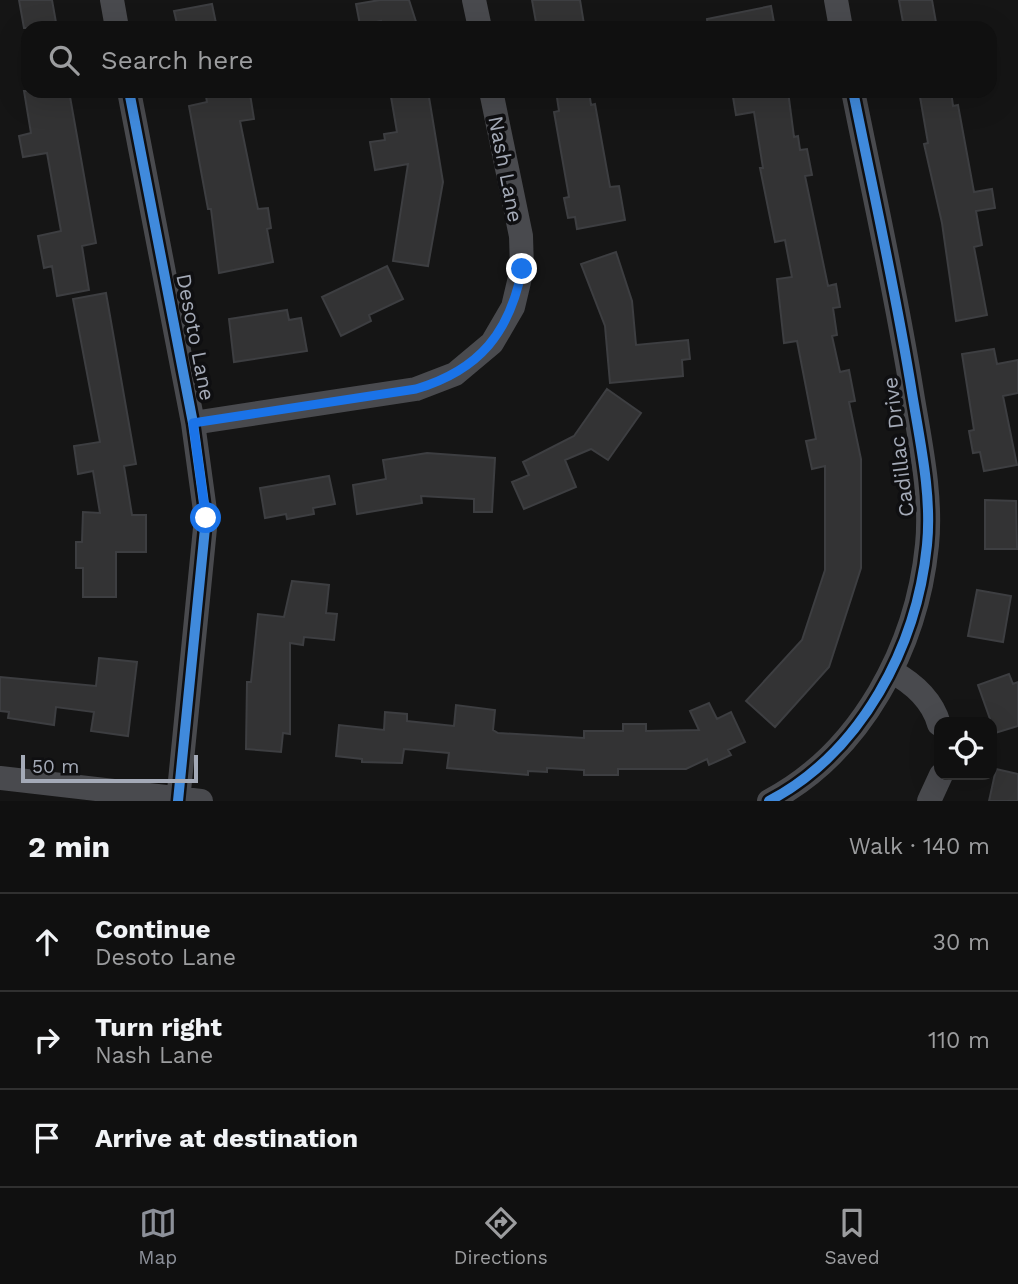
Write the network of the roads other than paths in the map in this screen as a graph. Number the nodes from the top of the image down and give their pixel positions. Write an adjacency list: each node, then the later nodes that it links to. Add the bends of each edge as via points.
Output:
1 (111, 0): 4 (street)
2 (474, 0): 5 (street)
3 (836, 0): 6 (street)
4 (116, 21)
5 (478, 21)
6 (840, 21)
7 (130, 98): 10 (street, Desoto Lane)
8 (492, 98): 10 (street, Nash Lane, via 522,256 513,307 492,343 455,374 416,389)
9 (854, 98): 11 (street, Cadillac Drive, via 905,349 927,493 923,577 916,610)
10 (193, 423): 16 (street, Desoto Lane, via 206,518)
11 (891, 671): 12 (street, via 919,690); 15 (street, Cadillac Drive, via 855,728)
12 (936, 717)
13 (0, 778): 16 (street)
14 (939, 780): 17 (street)
15 (778, 799)
16 (186, 800)
17 (929, 801)

